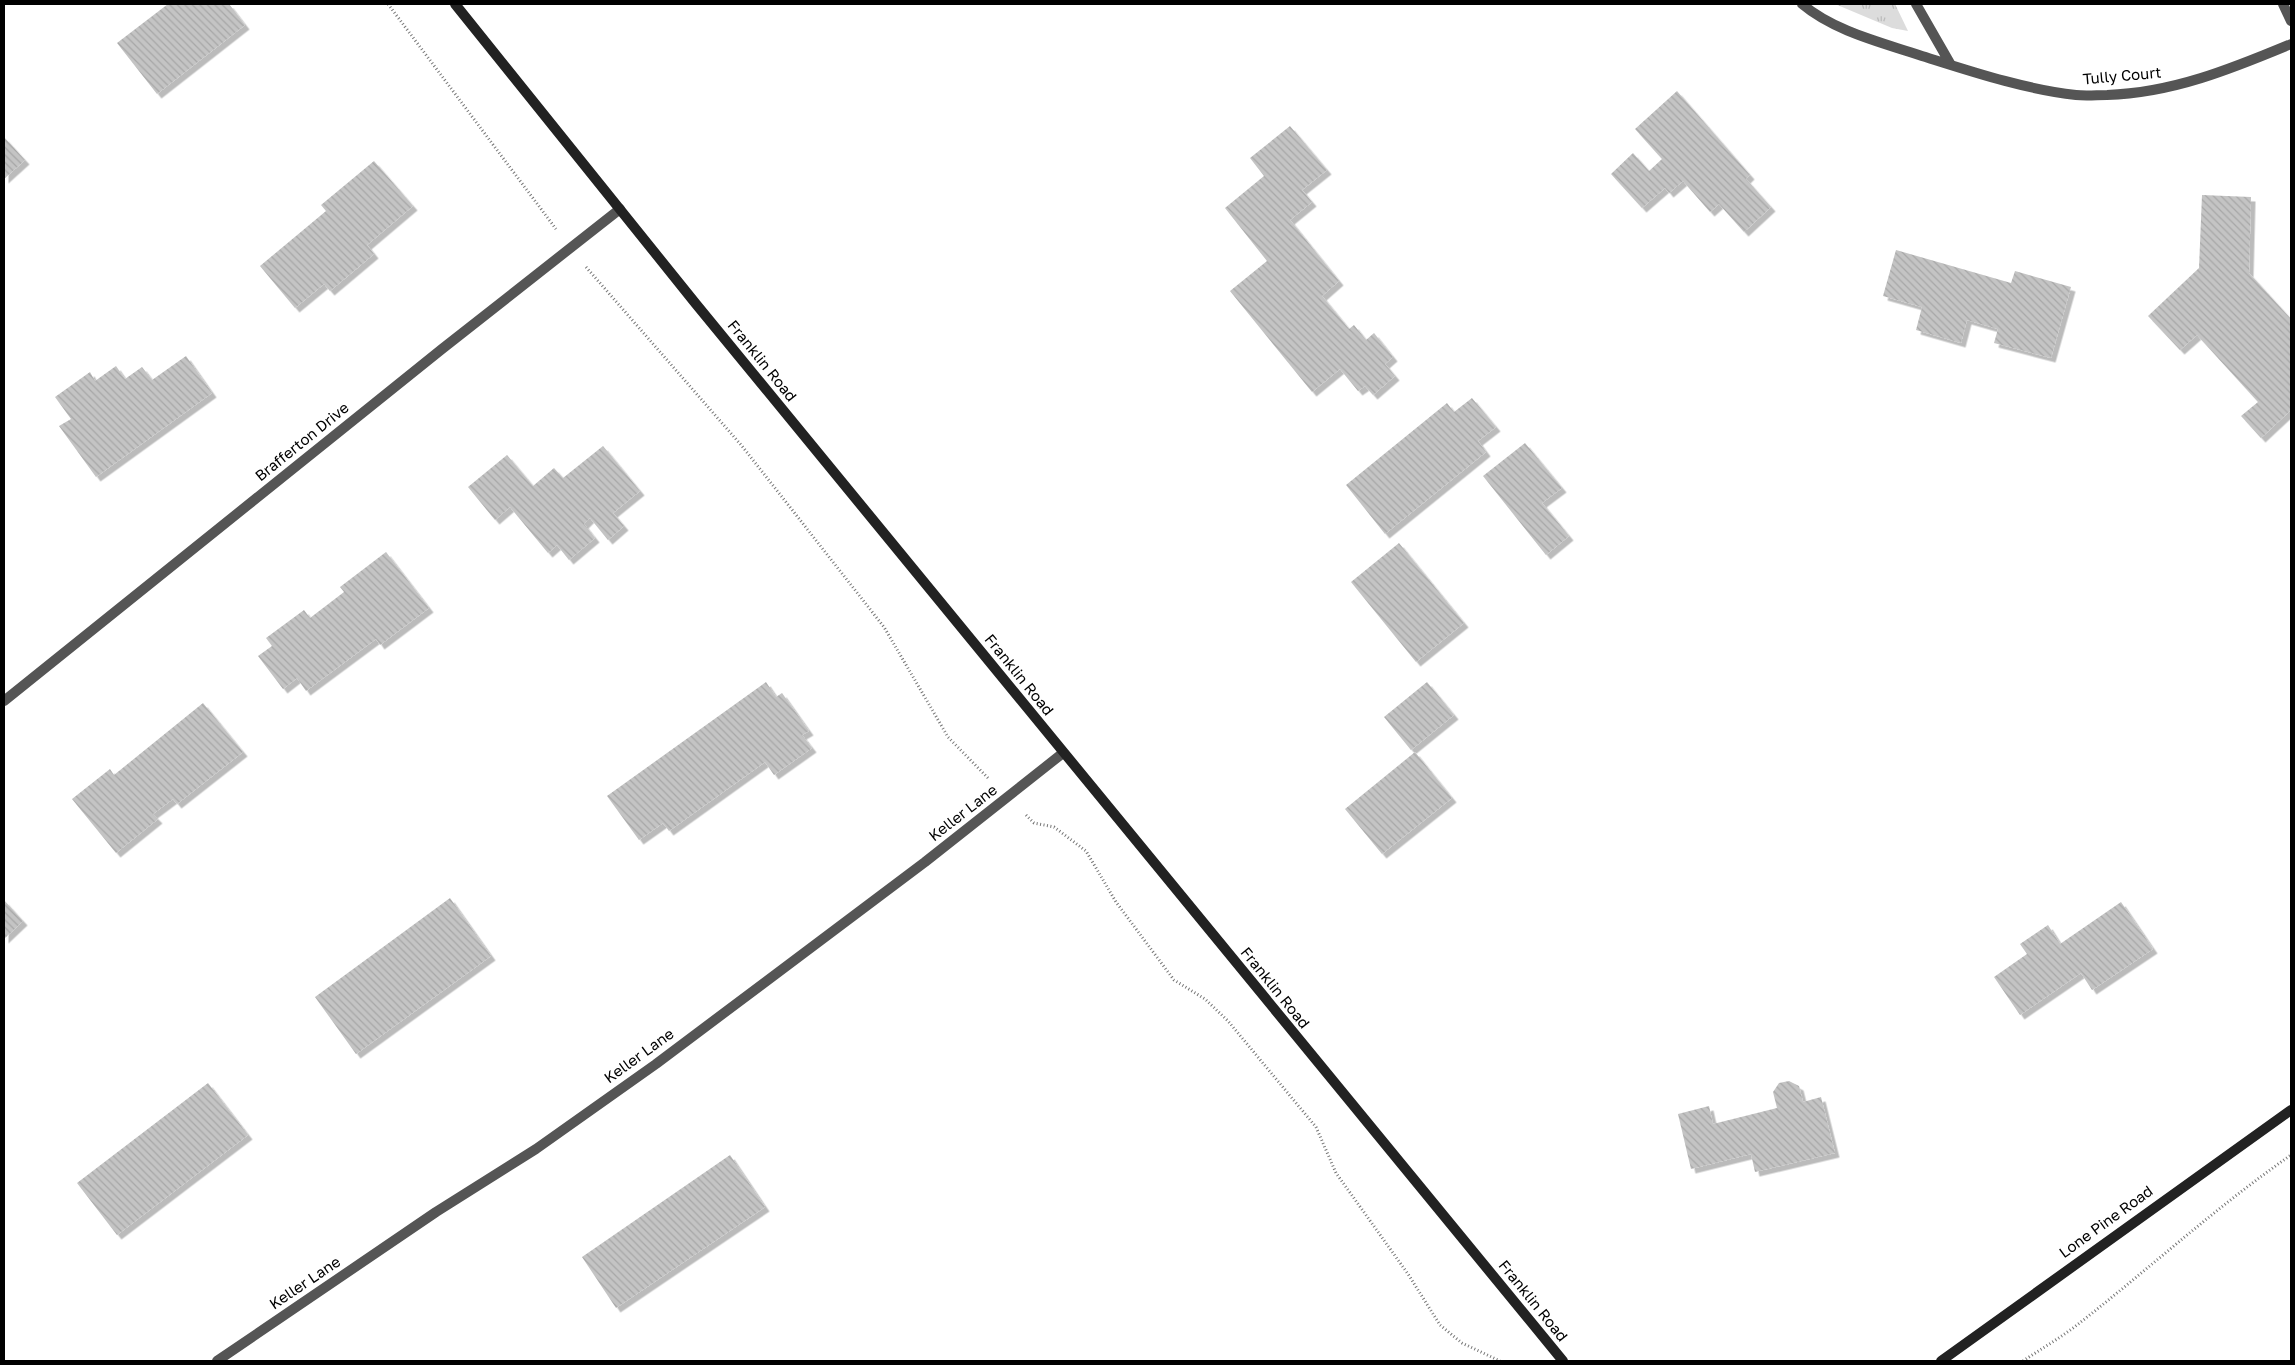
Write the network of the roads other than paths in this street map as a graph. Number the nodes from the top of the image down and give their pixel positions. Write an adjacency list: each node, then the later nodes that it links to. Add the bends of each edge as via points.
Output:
1 (455, 4): 8 (street, Franklin Road)
2 (1802, 4): 7 (street, Tully Court, via 1834,24)
3 (1916, 4): 7 (street)
4 (2283, 4): 5 (street)
5 (2291, 21)
6 (2291, 44): 7 (street, Tully Court, via 2209,76 2169,88 2131,94 2078,95 2053,91)
7 (1951, 65)
8 (620, 209): 9 (street, Brafferton Drive); 10 (street, Franklin Road)
9 (4, 701)
10 (1063, 753): 12 (street, Keller Lane, via 925,862 656,1064 536,1149 436,1212); 13 (street, Franklin Road)
11 (2291, 1110): 14 (street, Lone Pine Road)
12 (217, 1361)
13 (1563, 1361)
14 (1941, 1361)

